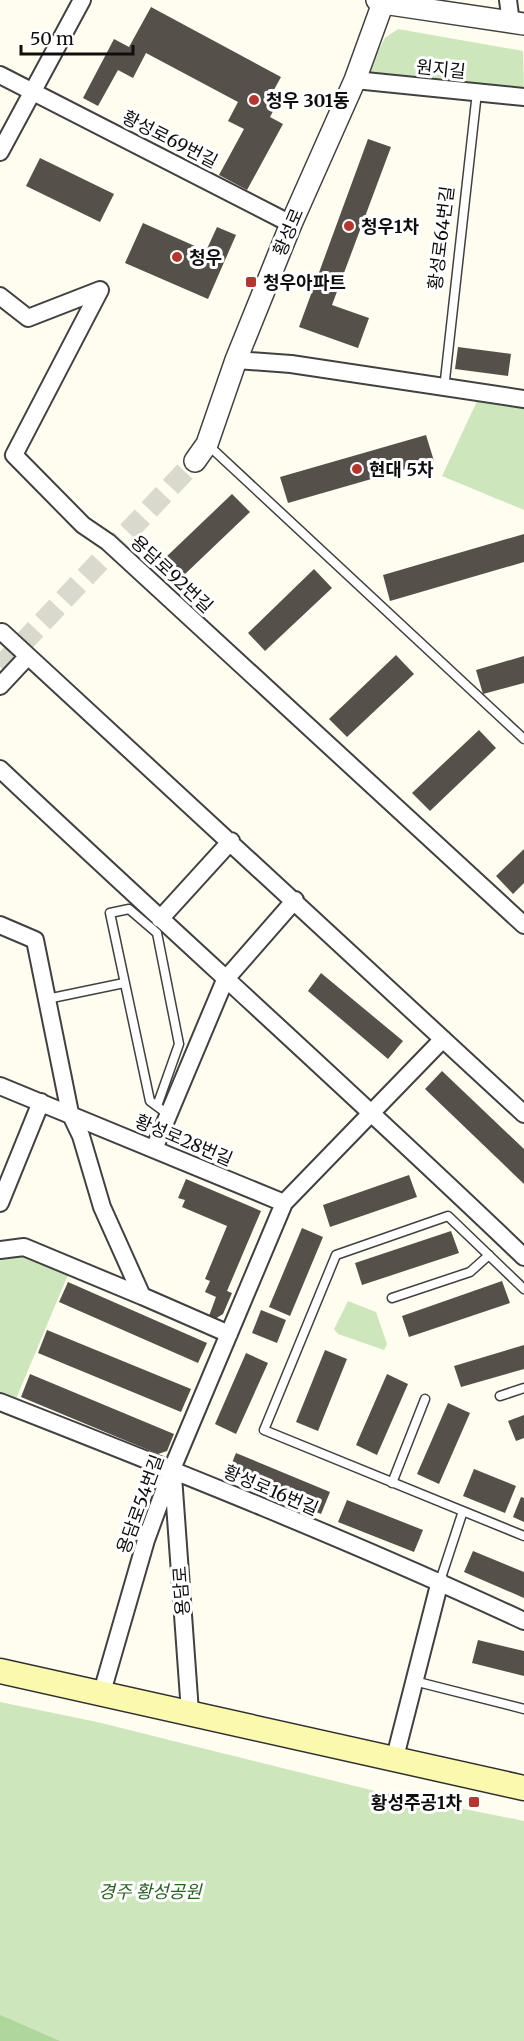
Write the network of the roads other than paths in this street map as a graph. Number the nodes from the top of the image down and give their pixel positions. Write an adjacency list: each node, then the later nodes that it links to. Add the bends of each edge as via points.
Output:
1 (82, 0): 7 (street)
2 (508, 0): 4 (street)
3 (380, 2): 4 (street); 6 (street, 황성로)
4 (518, 24)
5 (0, 75): 7 (street, 황성로69번길)
6 (355, 80): 8 (street, 원지길); 11 (street, 황성로)
7 (30, 92): 10 (street); 11 (street, 황성로69번길)
8 (477, 92): 9 (street, 원지길); 14 (lane, 황성로64번길)
9 (524, 97)
10 (0, 152)
11 (291, 224): 13 (street, 황성로)
12 (0, 296): 26 (street, 용담로92번길, via 28,318 100,290 14,455 83,525 108,542)
13 (236, 360): 14 (street, via 291,364); 16 (street, 황성로)
14 (444, 389): 15 (street)
15 (524, 399)
16 (201, 452): 20 (lane)
17 (3, 638): 18 (street)
18 (28, 656): 19 (street); 22 (street)
19 (0, 686)
20 (524, 739)
21 (0, 770): 24 (street)
22 (231, 842): 23 (street); 24 (street)
23 (295, 900): 27 (street); 30 (street)
24 (160, 919): 27 (street)
25 (0, 925): 29 (street, via 35,940)
26 (524, 925)
27 (225, 980): 33 (street); 34 (street)
28 (124, 983): 29 (lane); 33 (lane, via 150,1101); 33 (lane, via 110,913 129,909 157,933 179,1044)
29 (47, 999): 35 (street)
30 (443, 1039): 34 (street, 용담로54번길); 36 (street)
31 (0, 1086): 32 (street, 황성로28번길)
32 (41, 1102): 35 (street, 황성로28번길); 38 (street)
33 (163, 1110): 37 (street)
34 (372, 1112): 39 (street, 용담로54번길); 42 (street)
35 (70, 1113): 37 (street, 황성로28번길); 44 (street, via 81,1136 102,1207)
36 (524, 1114)
37 (154, 1149): 39 (street, 황성로28번길)
38 (0, 1203)
39 (284, 1203): 46 (street, 용담로54번길)
40 (0, 1250): 44 (street, via 24,1247)
41 (489, 1255): 43 (lane); 45 (lane, via 470,1272); 52 (lane, via 448,1216 336,1255 264,1430)
42 (524, 1257)
43 (524, 1289)
44 (142, 1296): 46 (street)
45 (392, 1298)
46 (229, 1334): 51 (street, 용담로54번길)
47 (524, 1388): 48 (lane)
48 (500, 1396)
49 (425, 1399): 52 (lane)
50 (0, 1402): 51 (street, 황성로16번길)
51 (172, 1469): 55 (street, 황성로16번길); 59 (street, 용담로54번길, via 146,1539); 61 (street, 용담로)
52 (392, 1483): 53 (lane)
53 (463, 1511): 54 (lane); 55 (lane)
54 (524, 1536)
55 (440, 1581): 56 (street, 황성로16번길); 58 (street)
56 (524, 1621)
57 (0, 1671): 59 (main road)
58 (414, 1681): 60 (lane); 62 (street)
59 (102, 1692): 61 (main road)
60 (524, 1709)
61 (190, 1712): 62 (main road)
62 (394, 1761): 63 (main road)
63 (524, 1788)

